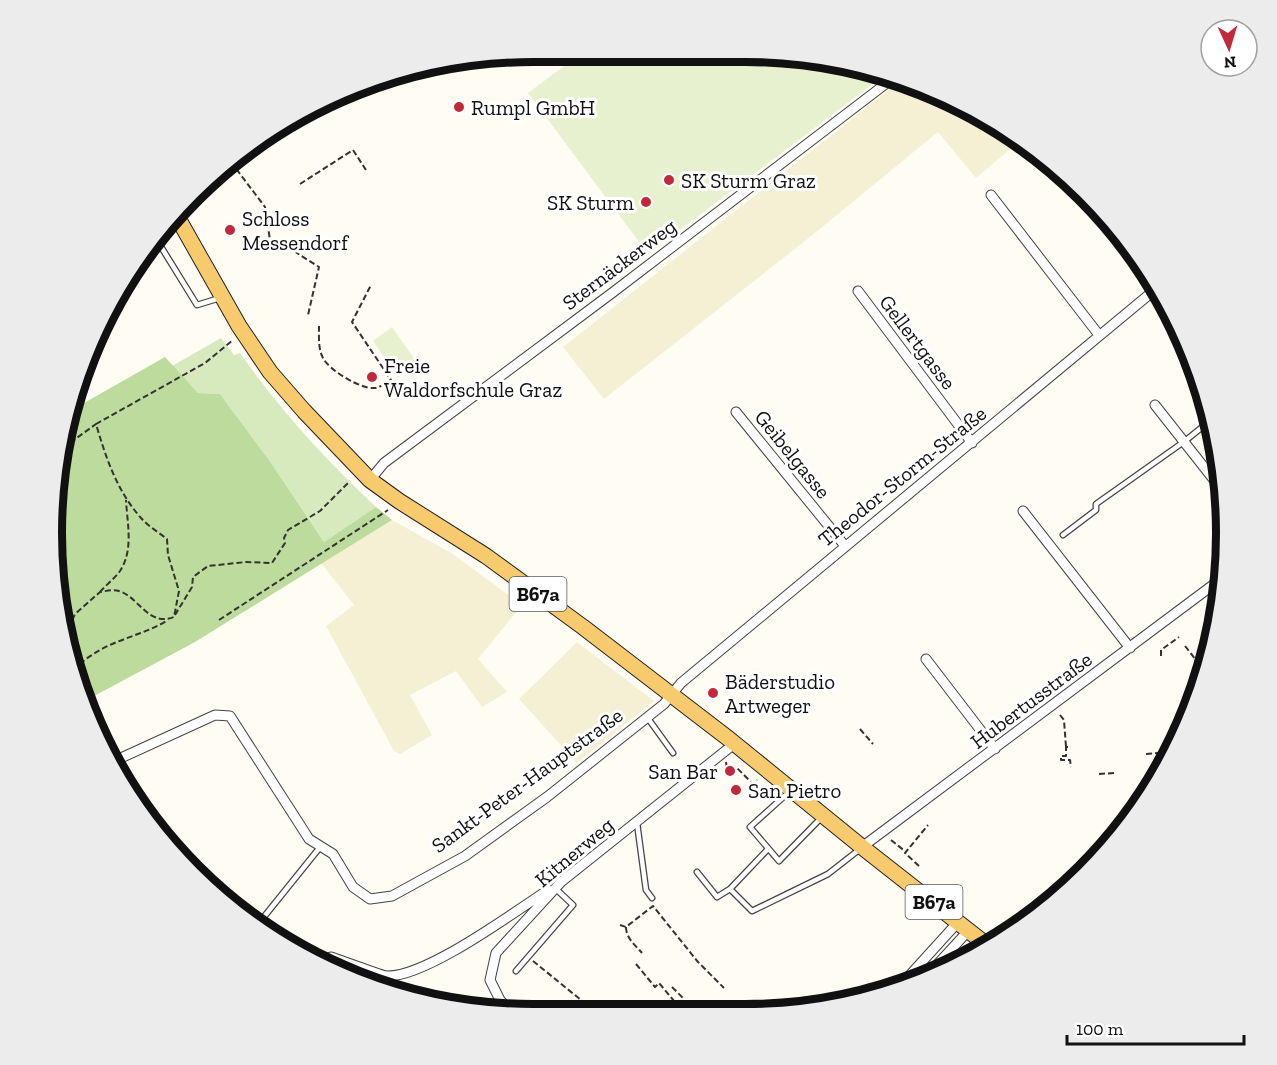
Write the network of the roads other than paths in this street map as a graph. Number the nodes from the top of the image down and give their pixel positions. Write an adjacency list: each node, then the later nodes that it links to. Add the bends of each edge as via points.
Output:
1 (886, 83): 15 (street, Sternäckerweg, via 384,463)
2 (991, 195): 8 (street)
3 (179, 221): 7 (main road, B67a)
4 (160, 245): 7 (lane, via 197,305)
5 (858, 291): 13 (street, Gellertgasse)
6 (1150, 294): 8 (street, Theodor-Storm-Straße)
7 (223, 297): 15 (main road, B67a, via 270,372)
8 (1099, 335): 13 (street, Theodor-Storm-Straße)
9 (1155, 405): 12 (street)
10 (736, 412): 18 (street, Geibelgasse)
11 (1203, 427): 12 (lane)
12 (1185, 441): 14 (street); 17 (lane, via 1096,504 1096,510)
13 (972, 443): 18 (street, Theodor-Storm-Straße)
14 (1211, 476)
15 (370, 480): 22 (main road, B67a, via 486,556)
16 (1023, 511): 20 (street)
17 (1063, 535)
18 (845, 546): 22 (street, Theodor-Storm-Straße)
19 (1212, 586): 20 (street, Hubertusstraße)
20 (1130, 648): 25 (street, Hubertusstraße)
21 (926, 658): 25 (street)
22 (671, 694): 23 (street, Sankt-Peter-Hauptstraße); 24 (main road, B67a)
23 (647, 717): 26 (lane); 31 (street, Sankt-Peter-Hauptstraße, via 465,856 392,896 370,899 361,893 333,854)
24 (734, 744): 28 (main road, B67a); 30 (street, Kitnerweg)
25 (995, 748): 32 (street, Hubertusstraße)
26 (673, 753)
27 (120, 758): 31 (street, Sankt-Peter-Hauptstraße, via 214,715 230,716 309,839)
28 (791, 790): 29 (main road, B67a); 33 (lane, via 750,826)
29 (823, 816): 32 (main road, B67a); 33 (lane, via 779,861)
30 (637, 823): 35 (street, Kitnerweg); 37 (lane, via 646,890)
31 (321, 846): 38 (lane)
32 (862, 848): 36 (lane, via 828,874 752,911); 39 (main road, B67a)
33 (768, 849): 36 (lane)
34 (697, 872): 36 (lane, via 717,897)
35 (558, 885): 43 (street, via 441,958 413,971 386,976); 44 (lane, via 573,905); 47 (street, Kitnerweg, via 496,953 490,980)
36 (730, 889)
37 (652, 898)
38 (263, 918)
39 (964, 925): 40 (main road, B67a); 42 (street); 46 (street)
40 (981, 940)
41 (329, 957): 43 (street)
42 (936, 963)
43 (365, 969): 45 (street)
44 (516, 971)
45 (362, 972)
46 (914, 972)
47 (502, 1002)

